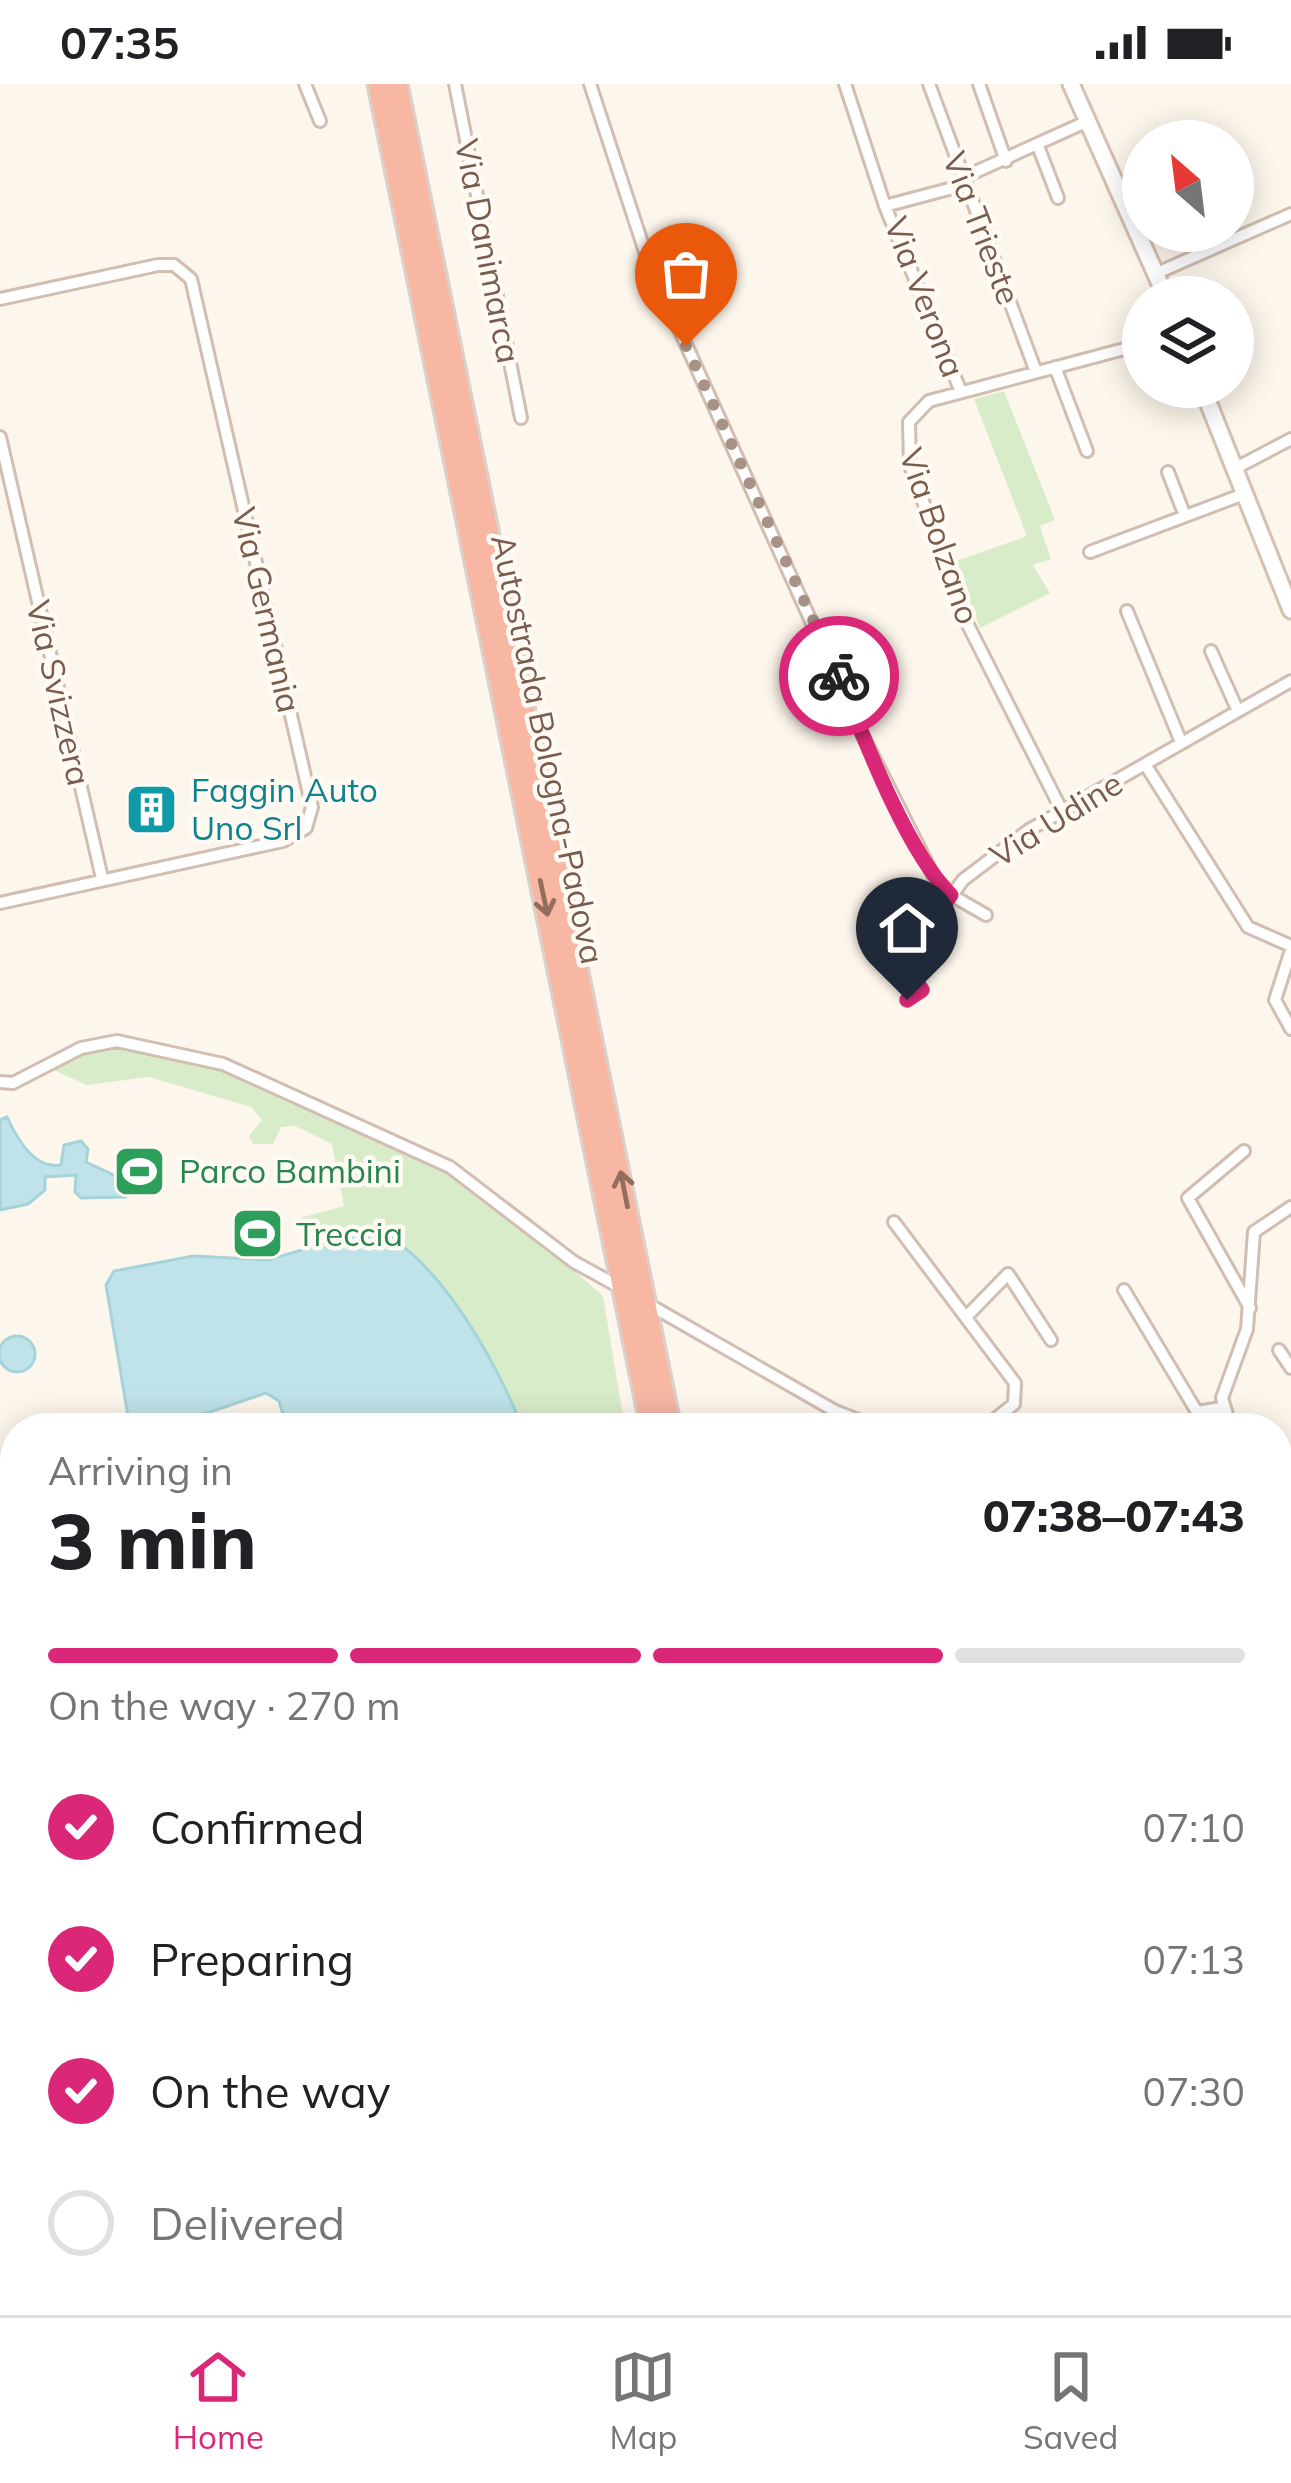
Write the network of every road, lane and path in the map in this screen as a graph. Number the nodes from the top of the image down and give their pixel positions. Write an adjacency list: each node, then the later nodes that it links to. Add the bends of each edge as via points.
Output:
1 (305, 84): 11 (street)
2 (379, 84): 64 (highway, Autostrada Bologna-Padova, one-way to 64)
3 (396, 84): 65 (highway, Autostrada Bologna-Padova, one-way to 3)
4 (455, 84): 26 (street, Via Danimarca)
5 (590, 84): 45 (street, via 647,258 705,390 862,734 934,877)
6 (845, 84): 16 (street)
7 (929, 84): 14 (street, Via Trieste)
8 (980, 84): 13 (street)
9 (1071, 84): 10 (street)
10 (1088, 121): 12 (street, Via Verona); 18 (street)
11 (320, 122)
12 (1038, 146): 13 (street, Via Verona); 15 (street)
13 (1006, 161): 14 (street, Via Verona)
14 (963, 181): 16 (street, Via Verona); 23 (street, Via Trieste)
15 (1058, 198)
16 (885, 206): 24 (street, Via Verona)
17 (1291, 214): 18 (street)
18 (1157, 273): 19 (street)
19 (1158, 276)
20 (0, 299): 44 (street, Via Germania, via 158,265 174,265 191,279 312,807 306,828 283,841)
21 (1122, 349): 22 (street, Via Bolzano)
22 (1055, 367): 23 (street, Via Bolzano); 29 (street)
23 (1036, 372): 24 (street, Via Bolzano)
24 (961, 392): 43 (street, Via Bolzano, via 919,409 908,422 905,450 965,619)
25 (1210, 408): 30 (street)
26 (521, 418)
27 (0, 437): 44 (street, Via Svizzera)
28 (1291, 439): 30 (street)
29 (1087, 451)
30 (1234, 469): 32 (street)
31 (1168, 472): 33 (street)
32 (1244, 494): 33 (street); 35 (street)
33 (1185, 516): 34 (street)
34 (1090, 552)
35 (1285, 581): 36 (street)
36 (1291, 610)
37 (1127, 611): 41 (street)
38 (1210, 650): 40 (street)
39 (1291, 680): 40 (street, Via Udine)
40 (1237, 709): 41 (street, Via Udine)
41 (1181, 742): 42 (street, Via Udine)
42 (1145, 764): 43 (street, Via Udine); 48 (street, via 1248,927)
43 (1061, 809): 45 (street, Via Udine)
44 (102, 878): 46 (street, Via Germania)
45 (951, 895): 47 (street); 49 (street, Via Udine, via 898,955 922,990)
46 (0, 903)
47 (986, 915)
48 (1291, 948): 50 (street, via 1276,1000)
49 (907, 1000)
50 (1291, 1030)
51 (0, 1082): 55 (street, via 117,1041 223,1064 450,1167)
52 (1244, 1151): 58 (street, via 1188,1198)
53 (1291, 1207): 58 (street, via 1254,1232)
54 (894, 1222): 59 (street)
55 (616, 1285)
56 (1124, 1290): 63 (street, via 1197,1412)
57 (655, 1308): 66 (street)
58 (1250, 1308): 63 (street)
59 (968, 1315): 60 (street, via 1008,1274); 67 (street, via 1017,1388)
60 (1051, 1340)
61 (1279, 1350): 62 (street)
62 (1291, 1368)
63 (1222, 1408): 68 (street)
64 (649, 1413)
65 (667, 1413)
66 (840, 1413)
67 (1003, 1413)
68 (1224, 1413)

